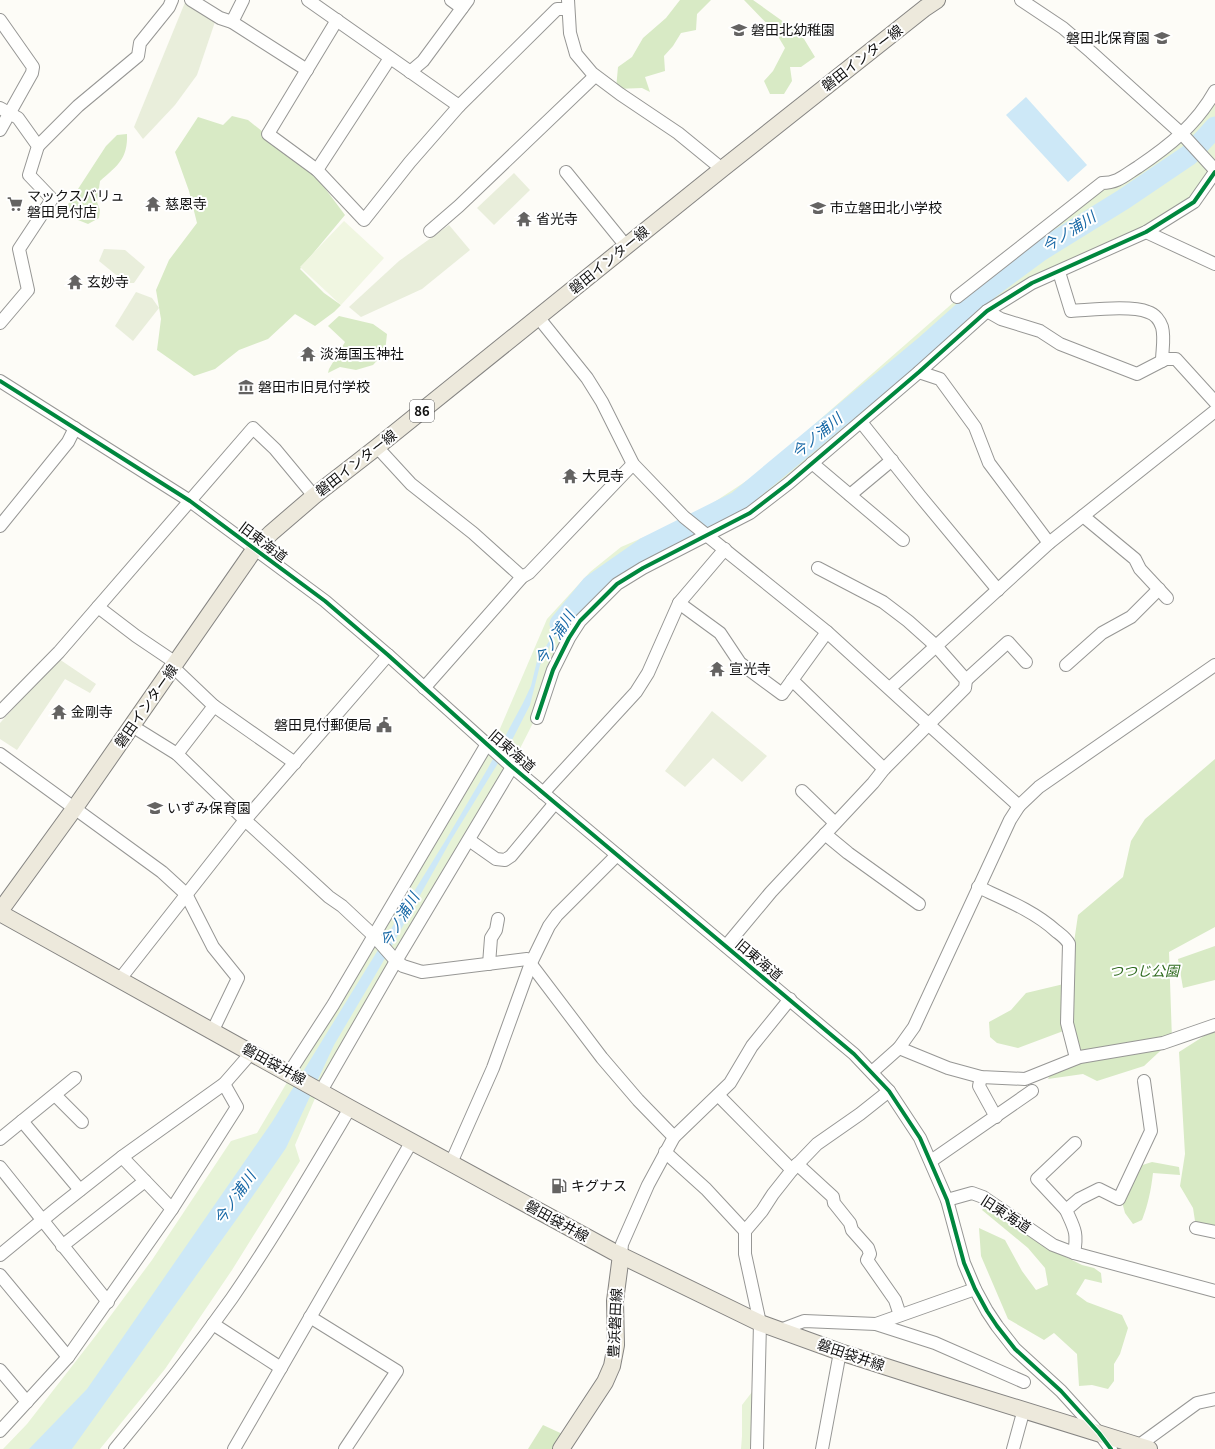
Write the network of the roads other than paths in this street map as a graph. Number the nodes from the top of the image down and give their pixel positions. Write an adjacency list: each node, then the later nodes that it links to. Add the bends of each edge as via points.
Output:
1 (172, 0): 22 (street, via 140,43 138,56 78,106)
2 (191, 0): 12 (street, via 220,18)
3 (243, 0): 12 (street)
4 (308, 0): 11 (street)
5 (451, 0): 8 (street)
6 (937, 0): 23 (main road, 磐田インター線 / 86)
7 (1021, 0): 21 (street, via 1063,28)
8 (465, 4): 15 (street, via 423,61)
9 (568, 5): 16 (street, via 570,33 576,54); 18 (street, via 557,9)
10 (0, 20): 19 (street, via 33,67 32,73)
11 (337, 20): 13 (street); 14 (street)
12 (232, 22): 14 (street)
13 (390, 58): 15 (street); 25 (street)
14 (307, 70): 25 (street, via 268,134)
15 (410, 72): 18 (street)
16 (596, 76): 23 (street, via 678,133); 27 (street)
17 (1215, 92): 21 (street)
18 (459, 106): 25 (street, via 364,220)
19 (5, 111): 20 (street); 22 (street, via 18,118)
20 (0, 130)
21 (1183, 135): 24 (street); 32 (street, via 1113,183 1102,183)
22 (38, 146): 35 (street, via 29,175 52,199 19,250 28,290)
23 (722, 168): 29 (main road, 磐田インター線 / 86)
24 (1213, 168): 28 (street, via 1194,202)
25 (317, 170)
26 (566, 172): 29 (street)
27 (430, 231)
28 (1146, 232): 30 (street); 31 (street)
29 (626, 246): 34 (main road, 磐田インター線 / 86)
30 (1215, 264)
31 (1059, 272): 33 (street, via 1032,283); 36 (street, via 1071,311 1135,308 1150,312 1157,318 1162,326)
32 (957, 297)
33 (988, 311): 36 (street, via 1040,331 1060,344 1137,374); 37 (street)
34 (538, 317): 43 (main road, 磐田インター線 / 86); 46 (street, via 602,402)
35 (0, 323)
36 (1162, 361): 39 (street, via 1176,359)
37 (919, 372): 41 (street); 54 (street, via 940,380 975,428 988,463)
38 (0, 381): 42 (street, 旧東海道)
39 (1215, 402)
40 (1212, 419): 50 (street)
41 (861, 422): 44 (street); 45 (street)
42 (75, 428): 49 (street, 旧東海道); 51 (street, via 68,442)
43 (377, 447): 48 (main road, 磐田インター線 / 86); 58 (street, via 411,484 473,533)
44 (892, 460): 47 (street); 59 (street)
45 (812, 463): 47 (street); 52 (street, via 750,513)
46 (633, 464): 52 (street, via 684,517); 58 (street, via 529,574)
47 (850, 495): 53 (street)
48 (314, 496): 49 (street, via 276,449 253,428); 56 (main road, 磐田インター線 / 86)
49 (190, 502): 56 (street, 旧東海道); 61 (street)
50 (1083, 516): 54 (street); 67 (street, via 1135,560 1140,569 1163,593 1131,617 1102,633)
51 (0, 526)
52 (706, 535): 55 (street); 75 (street, via 617,584 580,621 553,670)
53 (903, 540)
54 (1049, 543): 59 (street)
55 (725, 549): 60 (street); 62 (street)
56 (254, 550): 64 (street, 旧東海道, via 325,601); 66 (main road, 磐田インター線 / 86)
57 (818, 568): 63 (street, via 883,602)
58 (522, 577): 71 (street)
59 (998, 590): 63 (street)
60 (679, 603): 69 (street, via 720,633 740,663 782,694); 85 (street, via 648,673 636,692)
61 (98, 607): 66 (street); 74 (street, via 59,652)
62 (828, 632): 69 (street); 72 (street)
63 (936, 646): 70 (street); 72 (street)
64 (388, 655): 71 (street, 旧東海道); 81 (street)
65 (1026, 662): 70 (street, via 1008,642)
66 (174, 665): 73 (street); 77 (main road, 磐田インター線 / 86)
67 (1066, 665)
68 (1215, 665): 87 (street, via 1039,787)
69 (792, 680): 83 (street)
70 (966, 680): 76 (street, via 965,688)
71 (424, 688): 78 (street, 旧東海道)
72 (890, 688): 76 (street)
73 (214, 706): 80 (street); 81 (street)
74 (1, 709)
75 (537, 718)
76 (928, 724): 83 (street); 87 (street)
77 (132, 726): 80 (street); 88 (main road, 磐田インター線 / 86)
78 (487, 744): 82 (street, 旧東海道); 99 (street)
79 (0, 754): 88 (street)
80 (177, 754): 89 (street)
81 (295, 763): 89 (street)
82 (511, 766): 85 (street, 旧東海道); 92 (street)
83 (884, 769): 90 (street)
84 (802, 791): 90 (street)
85 (543, 793): 86 (street, 旧東海道)
86 (555, 803): 92 (street, via 505,860 496,858); 93 (street, 旧東海道)
87 (1019, 806): 94 (street)
88 (74, 809): 95 (street, via 162,872); 97 (main road, 磐田インター線 / 86)
89 (245, 820): 95 (street); 99 (street)
90 (835, 823): 91 (street)
91 (825, 834): 96 (street); 100 (street, via 771,892)
92 (469, 840): 101 (street)
93 (617, 855): 100 (street, 旧東海道); 102 (street, via 557,915)
94 (978, 887): 108 (street, via 914,1027); 110 (street, via 1031,912 1067,939 1067,1023)
95 (186, 894): 104 (street); 107 (street, via 213,947 238,978)
96 (919, 904)
97 (0, 912): 104 (main road, 磐田袋井線)
98 (498, 919): 103 (street, via 492,938)
99 (374, 936): 101 (street); 112 (street)
100 (726, 946): 105 (street, 旧東海道)
101 (396, 961): 103 (street, via 422,972); 117 (street)
102 (531, 963): 103 (street, via 527,959); 126 (street, via 602,1058); 132 (street, via 493,1068)
103 (489, 964)
104 (120, 979): 107 (main road, 磐田袋井線)
105 (790, 999): 111 (street, 旧東海道); 121 (street, via 752,1046 730,1083)
106 (1215, 1025): 110 (street, via 1163,1043)
107 (213, 1030): 109 (main road, 磐田袋井線)
108 (899, 1048): 111 (street); 113 (street, via 948,1068)
109 (252, 1052): 112 (main road, 磐田袋井線); 116 (street)
110 (1076, 1058): 113 (street, via 1025,1079)
111 (872, 1072): 118 (street, 旧東海道)
112 (291, 1074): 117 (main road, 磐田袋井線)
113 (980, 1076): 123 (street, via 979,1086)
114 (75, 1078): 120 (street)
115 (1144, 1081): 140 (street, via 1151,1131 1119,1199 1099,1190 1079,1199)
116 (224, 1084): 131 (street); 139 (street, via 237,1107)
117 (319, 1089): 122 (main road, 磐田袋井線)
118 (889, 1091): 133 (street, 旧東海道, via 920,1138); 135 (street, via 817,1144)
119 (1032, 1091): 123 (street)
120 (55, 1094): 124 (street); 125 (street)
121 (718, 1095): 126 (street); 135 (street)
122 (350, 1108): 128 (main road, 磐田袋井線); 156 (street, via 293,1202)
123 (996, 1117): 133 (street)
124 (22, 1121): 127 (street); 137 (street)
125 (82, 1122)
126 (674, 1137): 130 (street)
127 (0, 1139)
128 (412, 1141): 132 (main road, 磐田袋井線); 154 (street)
129 (1075, 1142): 140 (street, via 1037,1179)
130 (665, 1152): 143 (street, via 706,1189); 148 (street, via 622,1244)
131 (122, 1157): 136 (street); 137 (street)
132 (451, 1162): 148 (main road, 磐田袋井線)
133 (931, 1162): 138 (street, 旧東海道)
134 (0, 1167): 141 (street)
135 (794, 1167): 143 (street); 153 (street, via 833,1197 834,1203 850,1223 852,1230 868,1248 870,1254 867,1260 894,1300)
136 (145, 1180): 139 (street); 145 (street)
137 (80, 1190): 141 (street)
138 (947, 1200): 146 (street, 旧東海道, via 972,1193 983,1197 1053,1245); 150 (street, via 964,1263)
139 (172, 1209): 152 (street)
140 (1066, 1210): 146 (street, via 1075,1230)
141 (42, 1221): 145 (street); 147 (street)
142 (1196, 1228): 144 (street)
143 (745, 1231): 155 (street, via 745,1254)
144 (1215, 1232)
145 (62, 1246): 152 (street)
146 (1074, 1253): 151 (street, 旧東海道)
147 (0, 1255)
148 (621, 1255): 155 (main road, 磐田袋井線); 173 (main road, 豊浜磐田線, via 615,1301 616,1345 612,1366 605,1382)
149 (0, 1275): 160 (street)
150 (975, 1289): 153 (street); 168 (street, via 997,1326 1016,1349 1061,1391)
151 (1215, 1291)
152 (108, 1302): 160 (street)
153 (900, 1315): 157 (street)
154 (310, 1317): 161 (street); 172 (street, via 397,1371)
155 (760, 1323): 158 (main road, 磐田袋井線); 174 (street)
156 (212, 1324): 161 (street); 170 (street, via 160,1395)
157 (876, 1324): 158 (street, via 804,1321); 163 (street, via 935,1343)
158 (780, 1330): 159 (main road, 磐田袋井線)
159 (840, 1352): 166 (main road, 磐田袋井線); 175 (street)
160 (68, 1357): 165 (street)
161 (281, 1368): 171 (street)
162 (0, 1370): 165 (street)
163 (1024, 1382)
164 (1215, 1399): 169 (street, via 1197,1403)
165 (27, 1402): 167 (street)
166 (1024, 1409): 168 (main road, 磐田袋井線); 176 (street)
167 (0, 1431)
168 (1099, 1433): 169 (main road, 磐田袋井線); 177 (street)
169 (1144, 1447)
170 (115, 1449)
171 (234, 1449)
172 (345, 1449)
173 (561, 1449)
174 (757, 1449)
175 (822, 1449)
176 (1012, 1449)
177 (1111, 1449)

